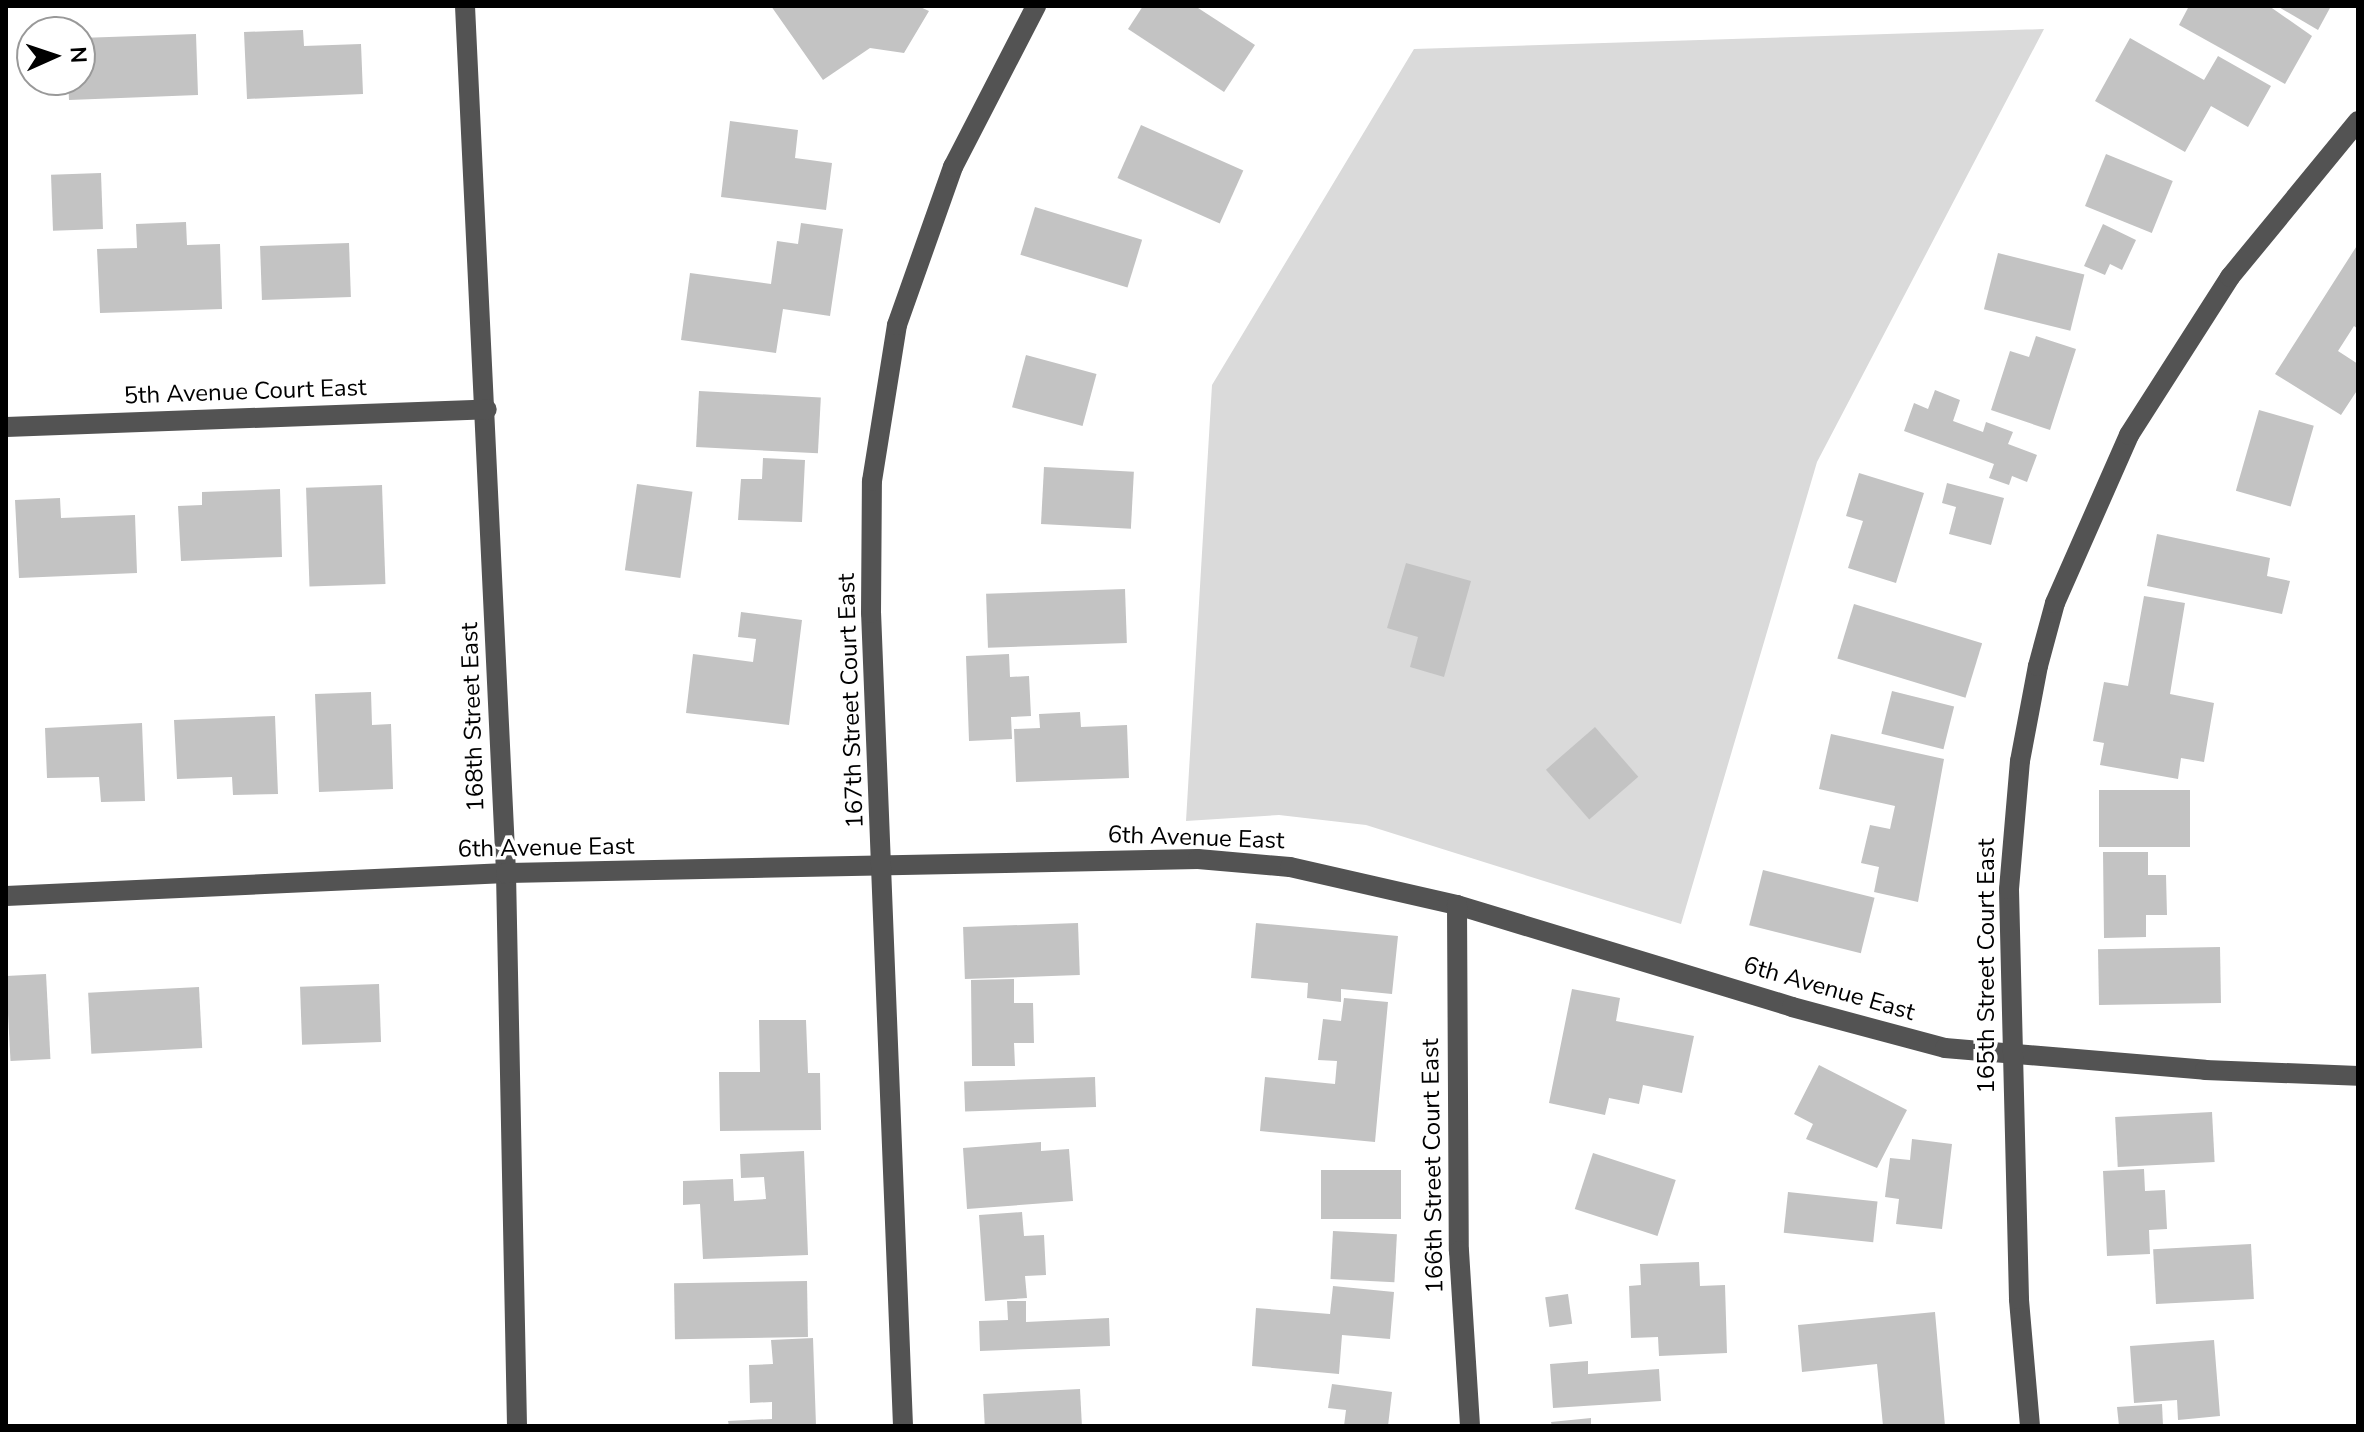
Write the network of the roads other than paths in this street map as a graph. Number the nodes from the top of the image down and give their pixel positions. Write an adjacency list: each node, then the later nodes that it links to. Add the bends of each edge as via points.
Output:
1 (465, 6): 4 (street, 168th Street East)
2 (1036, 6): 6 (street, 167th Street Court East, via 953,167 897,325 884,396 872,481 871,613)
3 (2358, 121): 10 (street, 165th Street Court East, via 2230,277 2161,380 2129,435 2055,603 2020,761 2009,889)
4 (487, 409): 5 (street, 5th Avenue Court East); 7 (street, 168th Street East)
5 (6, 427)
6 (884, 867): 7 (street, 6th Avenue East); 9 (street, 6th Avenue East, via 1198,859 1290,867); 13 (street, 167th Street Court East)
7 (506, 873): 8 (street, 6th Avenue East); 12 (street, 168th Street East)
8 (6, 896)
9 (1457, 905): 10 (street, 6th Avenue East, via 1792,1007 1945,1048); 14 (street, 166th Street Court East, via 1458,1220)
10 (2011, 1056): 11 (street, 6th Avenue East); 15 (street, 165th Street Court East, via 2019,1299)
11 (2358, 1076)
12 (517, 1426)
13 (903, 1426)
14 (1470, 1426)
15 (2030, 1426)

